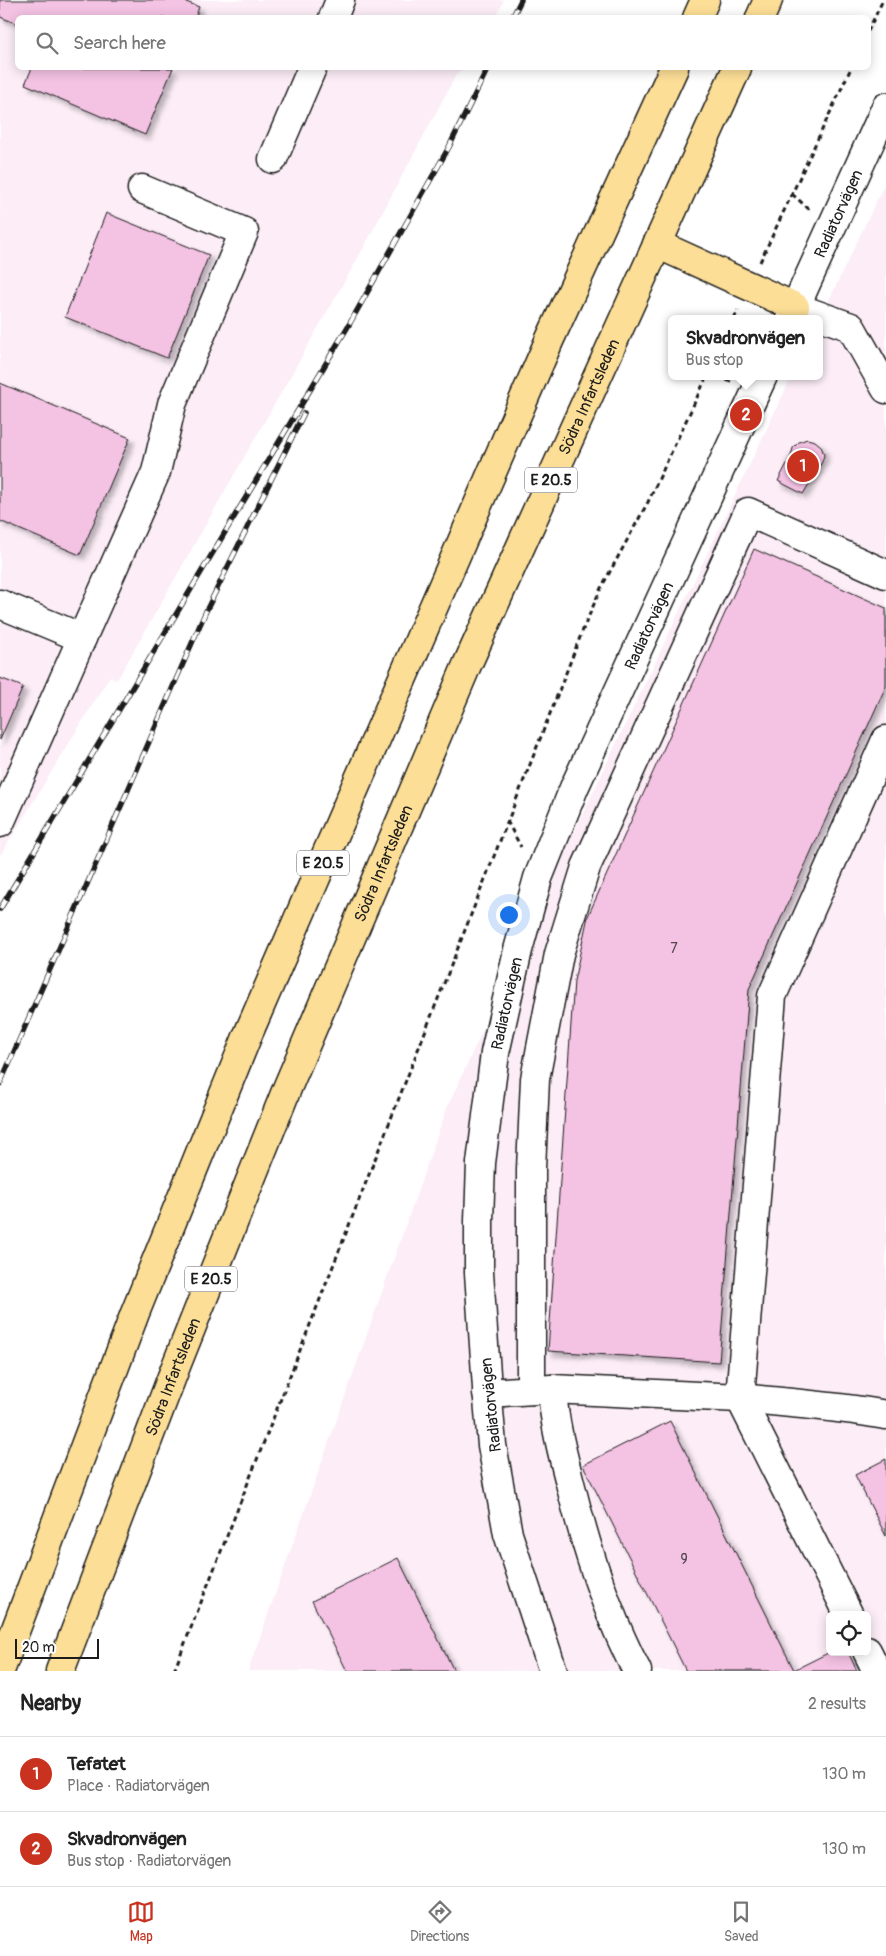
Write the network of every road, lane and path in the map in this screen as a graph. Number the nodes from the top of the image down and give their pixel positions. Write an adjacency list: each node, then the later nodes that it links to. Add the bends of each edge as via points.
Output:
1 (340, 0): 5 (street)
2 (705, 0): 6 (main road)
3 (768, 0): 7 (main road)
4 (883, 0): 8 (path)
5 (334, 15)
6 (698, 15)
7 (761, 15)
8 (871, 25)
9 (311, 70): 14 (street)
10 (673, 70): 38 (main road, E 20.5, via 549,341 249,1032 135,1313)
11 (736, 70): 16 (main road, Södra Infartsleden / E 20.5)
12 (850, 70): 17 (path)
13 (886, 107): 18 (street, Radiatorvägen)
14 (273, 159)
15 (142, 189): 28 (street, via 244,232 172,404 156,472)
16 (657, 244): 17 (main road); 37 (main road, Södra Infartsleden / E 20.5, via 467,665 288,1086 176,1366)
17 (750, 285): 18 (main road); 19 (path)
18 (793, 313)
19 (736, 315)
20 (823, 320): 25 (street, via 850,327)
21 (705, 380): 39 (path, via 584,627)
22 (726, 380): 24 (path)
23 (761, 380): 32 (street, Radiatorvägen, via 574,788 538,878 525,921 495,1053 481,1163 479,1273)
24 (730, 382)
25 (886, 389)
26 (886, 574): 31 (street, via 748,512 586,867 559,954 535,1079 531,1168)
27 (0, 604): 28 (street)
28 (82, 638): 30 (street)
29 (886, 740): 33 (street, via 772,996)
30 (0, 823)
31 (542, 1390): 32 (street); 33 (street); 41 (street, via 554,1420 580,1523 617,1633)
32 (487, 1393): 40 (street, Radiatorvägen, via 492,1445 508,1534)
33 (740, 1398): 34 (street, via 840,1406); 35 (street)
34 (886, 1415)
35 (847, 1611)
36 (870, 1656): 42 (street)
37 (65, 1664)
38 (0, 1671)
39 (174, 1671)
40 (553, 1671)
41 (637, 1671)
42 (877, 1671)

